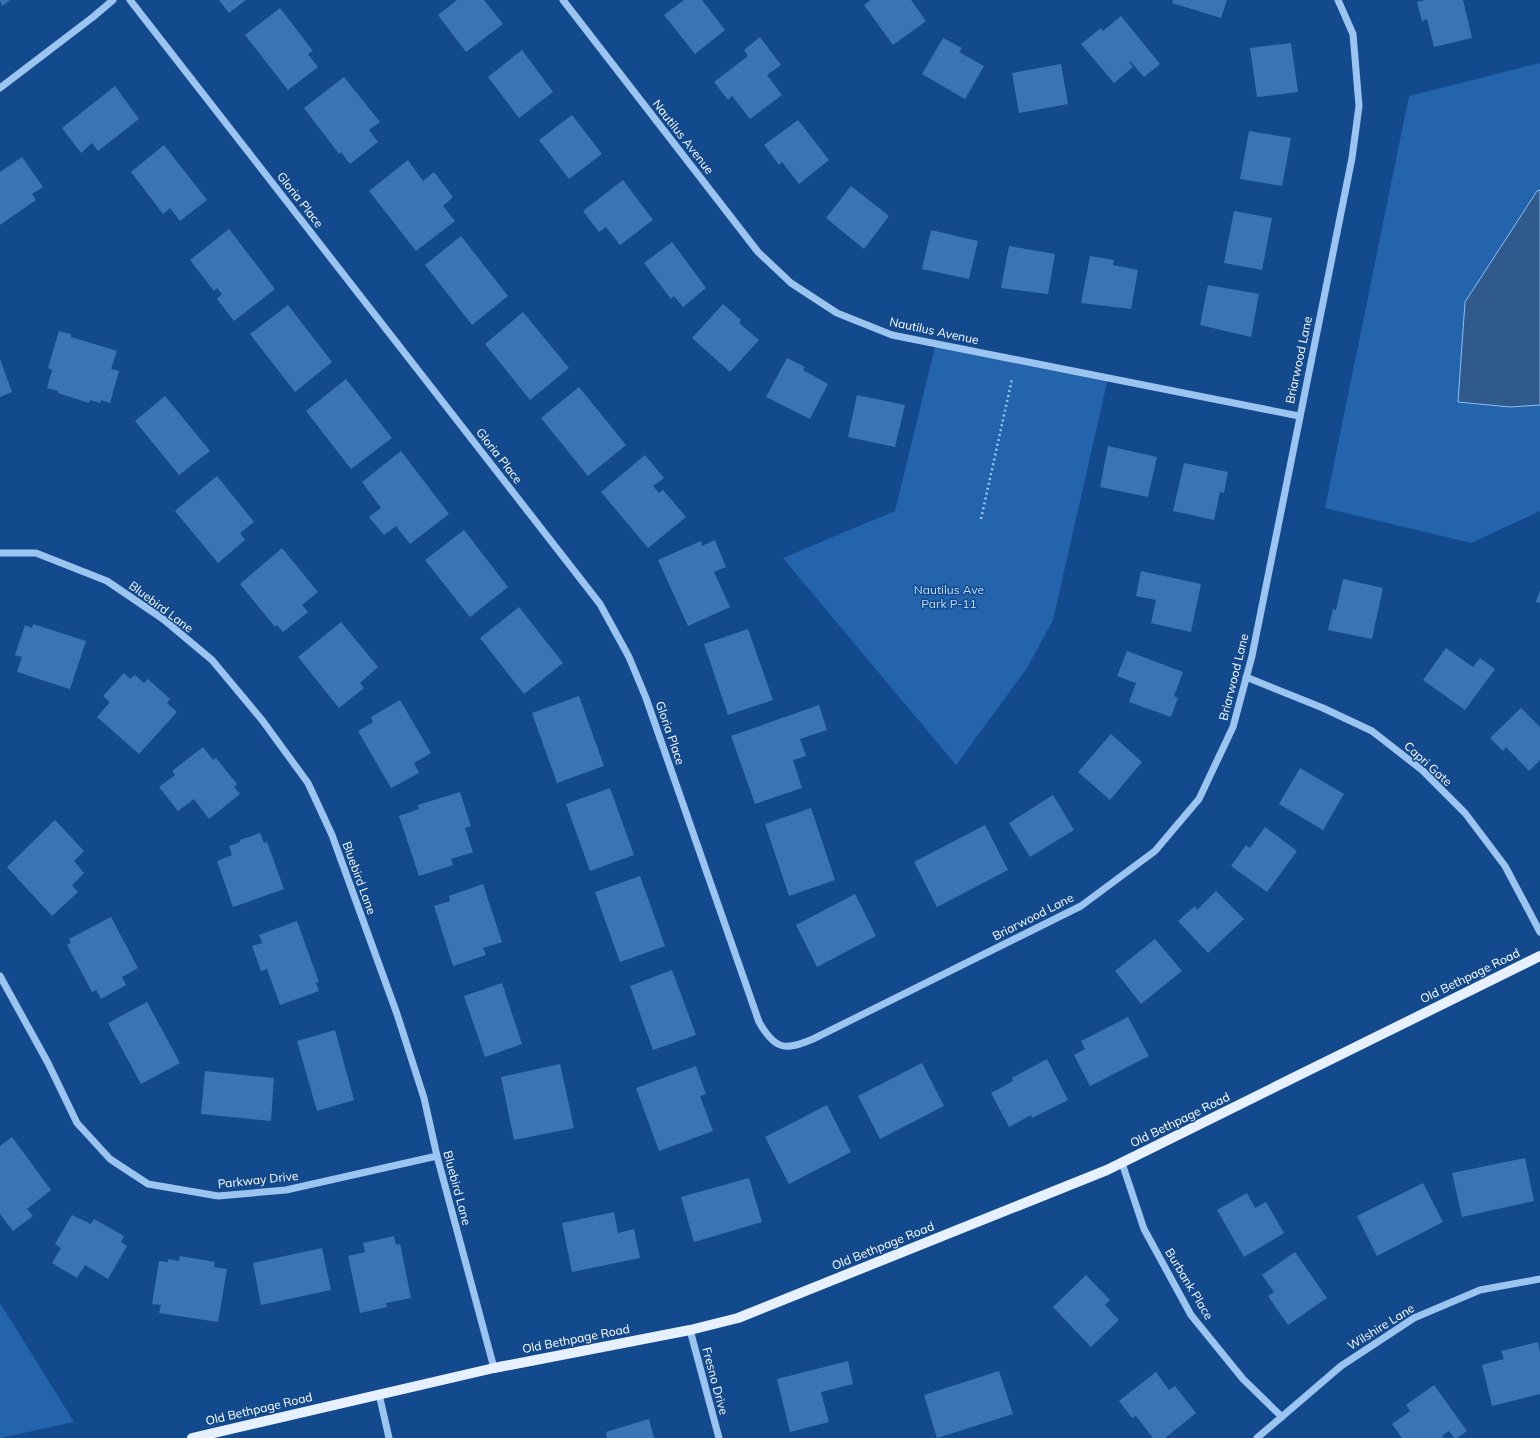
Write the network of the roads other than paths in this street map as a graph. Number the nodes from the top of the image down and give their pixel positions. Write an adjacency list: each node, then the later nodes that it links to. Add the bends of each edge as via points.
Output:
1 (113, 0): 5 (street)
2 (130, 0): 12 (street, Gloria Place, via 600,604 629,656 646,698)
3 (562, 0): 6 (street, Nautilus Avenue, via 758,252 791,284 837,313 892,334)
4 (1338, 0): 6 (street, Briarwood Lane, via 1353,34 1359,106 1352,158)
5 (0, 88)
6 (1299, 416): 8 (street, Briarwood Lane)
7 (0, 554): 13 (street, Bluebird Lane, via 36,553 108,581 163,618 212,660 262,720 308,783 332,835 397,1014 424,1098)
8 (1246, 677): 9 (street, Capri Gate, via 1372,731 1422,770 1465,813 1505,866); 12 (street, Briarwood Lane, via 1233,727 1199,798 1155,851 1081,906 793,1047 778,1045 767,1036 758,1022)
9 (1540, 932)
10 (1540, 956): 14 (main road, Old Bethpage Road)
11 (0, 976): 13 (street, Parkway Drive, via 77,1122 110,1159 148,1184 218,1196 286,1190)
12 (746, 984)
13 (437, 1156): 17 (street, Bluebird Lane)
14 (1122, 1163): 16 (main road, Old Bethpage Road, via 738,1318); 19 (street, Burbank Place, via 1144,1229 1191,1315 1243,1379)
15 (1540, 1279): 19 (street, Wilshire Lane, via 1480,1290 1414,1318 1340,1366)
16 (690, 1330): 17 (main road, Old Bethpage Road); 22 (street, Fresno Drive)
17 (494, 1368): 18 (main road, Old Bethpage Road)
18 (379, 1394): 20 (main road, Old Bethpage Road); 21 (street)
19 (1282, 1417): 23 (street, Wilshire Lane)
20 (192, 1438)
21 (388, 1438)
22 (719, 1438)
23 (1257, 1438)

